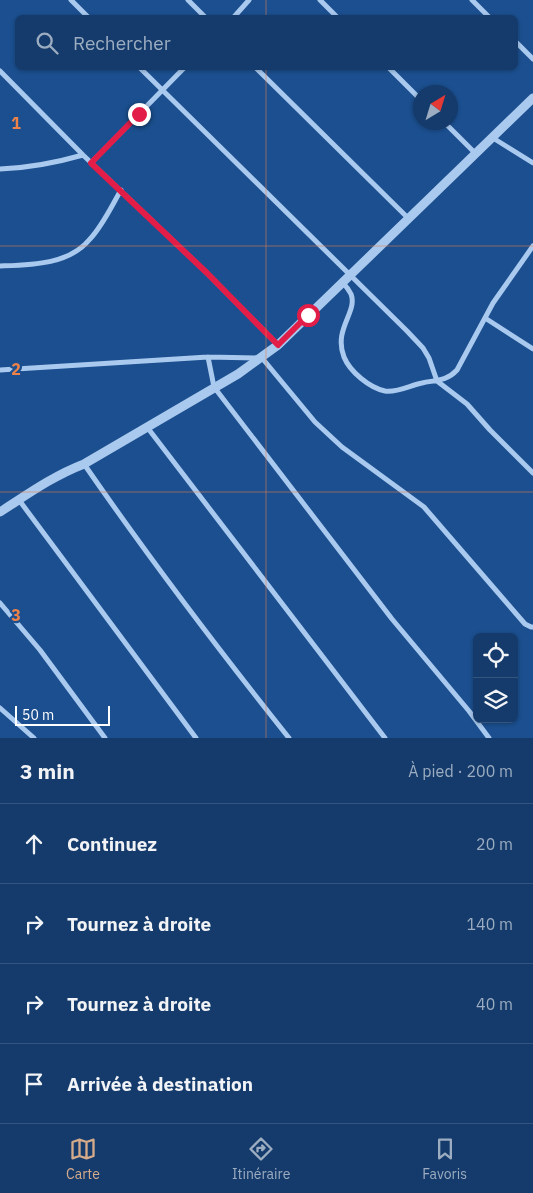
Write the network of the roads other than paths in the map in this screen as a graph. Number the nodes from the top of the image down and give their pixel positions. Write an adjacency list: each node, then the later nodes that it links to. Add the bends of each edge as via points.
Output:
1 (71, 0): 6 (street)
2 (188, 0): 7 (street)
3 (249, 0): 8 (street)
4 (320, 0): 9 (street)
5 (472, 0): 10 (street)
6 (86, 15)
7 (203, 15)
8 (236, 15)
9 (335, 15)
10 (487, 15)
11 (518, 44): 12 (street)
12 (533, 59)
13 (142, 70): 18 (street)
14 (182, 70): 18 (street)
15 (258, 70): 29 (street)
16 (390, 70): 19 (street)
17 (0, 71): 24 (street)
18 (163, 89): 25 (street); 32 (street)
19 (413, 92)
20 (533, 98): 22 (street)
21 (452, 130): 23 (street)
22 (493, 138): 23 (street); 26 (street)
23 (475, 153): 29 (street)
24 (83, 155): 25 (street); 27 (street, via 35,166)
25 (91, 163): 28 (street)
26 (533, 163)
27 (0, 169)
28 (121, 190): 31 (street, via 89,241 69,255 48,262); 34 (street)
29 (410, 219): 32 (street)
30 (533, 246): 33 (street)
31 (0, 266)
32 (346, 278): 34 (street); 39 (street, via 376,299 423,348); 39 (street, via 352,303 340,336 344,358 351,369 386,391)
33 (485, 318): 35 (street); 39 (street, via 457,370)
34 (278, 345): 37 (street)
35 (533, 350)
36 (208, 357): 37 (street); 38 (street); 40 (street)
37 (262, 358): 40 (street); 47 (street, via 315,422 342,447 424,507 525,624)
38 (0, 370)
39 (438, 381): 43 (street, via 467,404)
40 (214, 387): 41 (street); 54 (street, via 392,619)
41 (147, 427): 42 (street); 53 (street)
42 (84, 464): 44 (street, via 37,487); 52 (street, via 190,612)
43 (533, 473)
44 (19, 500): 45 (street); 51 (street)
45 (0, 512)
46 (0, 603): 50 (street, via 40,650)
47 (533, 627)
48 (0, 708): 49 (street)
49 (34, 738)
50 (105, 738)
51 (196, 738)
52 (289, 738)
53 (385, 738)
54 (489, 738)

